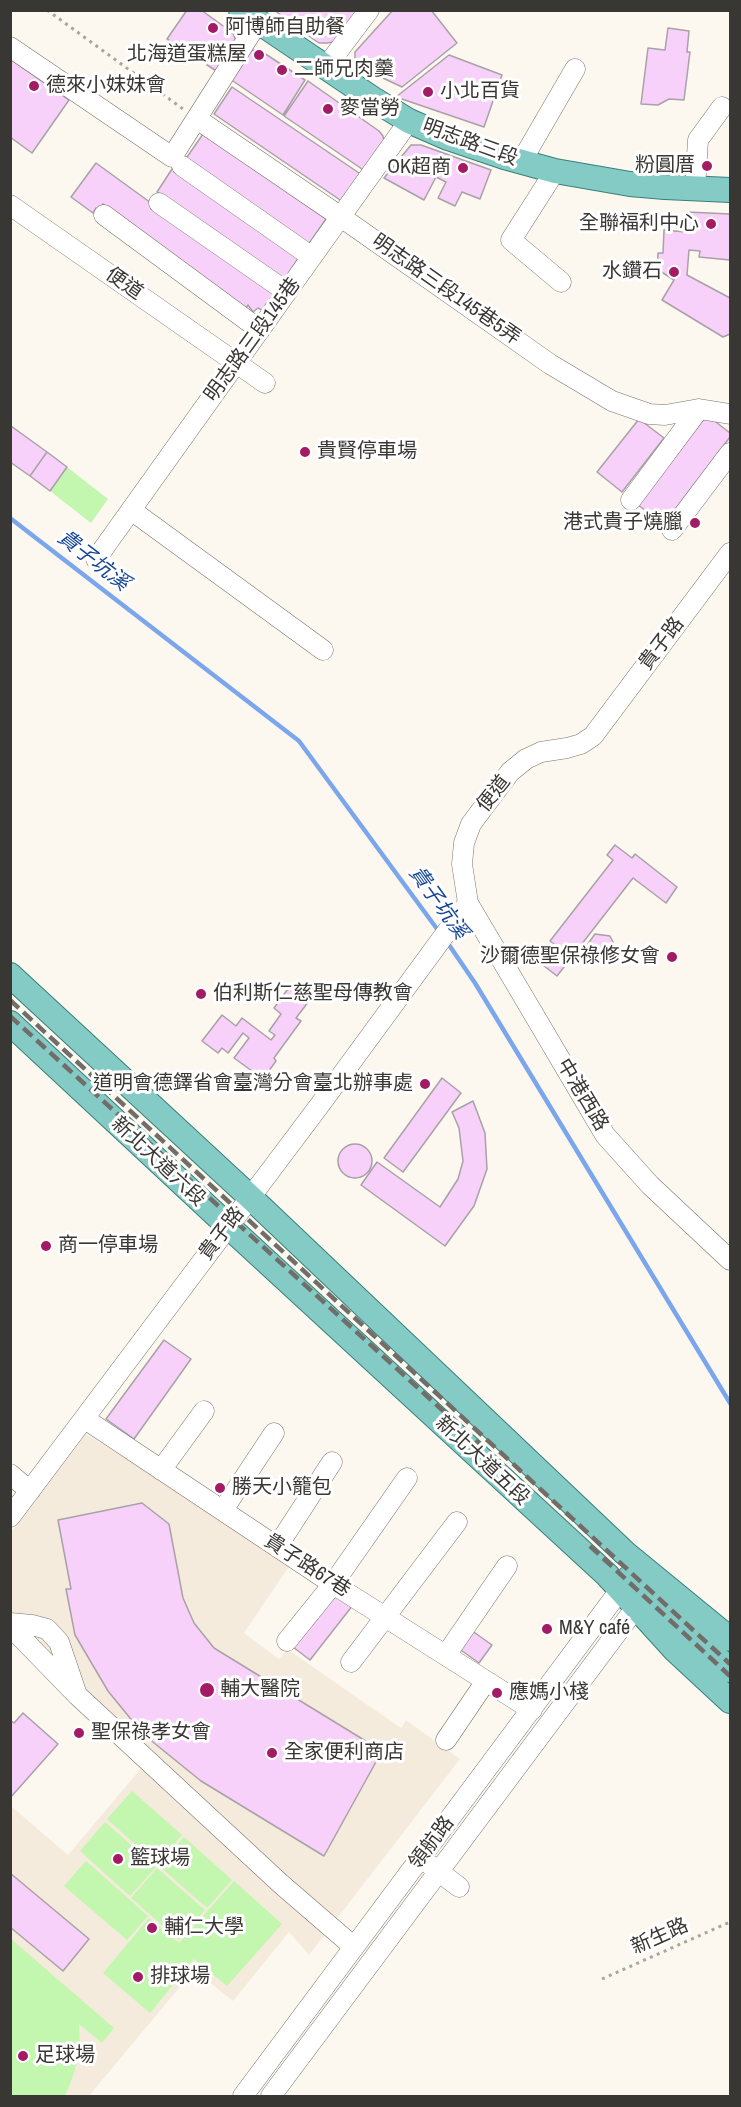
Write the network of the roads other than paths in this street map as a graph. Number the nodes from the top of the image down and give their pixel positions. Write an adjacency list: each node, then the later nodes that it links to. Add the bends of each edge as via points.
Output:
1 (369, 10): 4 (street)
2 (250, 16): 4 (main road, 明志路三段); 7 (street)
3 (10, 47): 9 (street)
4 (326, 67): 8 (main road, 明志路三段)
5 (575, 69): 10 (street)
6 (722, 107): 12 (street, via 698,140)
7 (196, 119): 9 (street); 17 (street, 明志路三段145巷5弄)
8 (409, 121): 10 (main road, 明志路三段); 17 (street, 明志路三段145巷)
9 (177, 161): 18 (street)
10 (521, 162): 11 (main road, 明志路三段)
11 (555, 171): 12 (main road, 明志路三段, via 630,184); 19 (street, via 512,240)
12 (695, 189): 13 (main road, 明志路三段)
13 (730, 190)
14 (159, 203): 20 (street)
15 (10, 205): 22 (street, 便道)
16 (104, 215): 21 (street)
17 (341, 217): 18 (street, 明志路三段145巷); 24 (street, 明志路三段145巷5弄, via 550,364 612,401 649,414)
18 (312, 257): 20 (street, 明志路三段145巷)
19 (561, 282)
20 (287, 292): 21 (street, 明志路三段145巷)
21 (260, 330): 22 (street, 明志路三段145巷)
22 (237, 363): 23 (street, 便道); 28 (street, 明志路三段145巷)
23 (265, 383)
24 (699, 409): 25 (street, 明志路三段145巷5弄); 27 (street)
25 (730, 414)
26 (730, 453): 29 (street)
27 (631, 500)
28 (131, 510): 31 (street, 明志路三段145巷); 32 (street)
29 (672, 530)
30 (730, 553): 33 (street, 貴子路)
31 (96, 559)
32 (323, 650)
33 (593, 736): 34 (street, 便道, via 581,744 526,759 510,772 471,824 462,864)
34 (468, 903): 37 (street, 貴子路); 39 (street, 中港西路, via 605,1135 650,1185)
35 (10, 975): 37 (main road, 新北大道六段)
36 (10, 1023): 38 (main road, 新北大道六段)
37 (250, 1197): 38 (street, 貴子路); 52 (main road, 新北大道五段)
38 (228, 1226): 41 (street, 貴子路); 55 (main road, 新北大道五段)
39 (730, 1260)
40 (204, 1411): 44 (street)
41 (85, 1419): 44 (street, 貴子路67巷); 47 (street, 貴子路)
42 (274, 1433): 48 (street)
43 (332, 1462): 51 (street)
44 (161, 1470): 48 (street, 貴子路67巷)
45 (10, 1474): 47 (street)
46 (407, 1478): 54 (street)
47 (30, 1491): 49 (street, 貴子路)
48 (223, 1510): 51 (street, 貴子路67巷)
49 (10, 1517)
50 (457, 1522): 56 (street)
51 (277, 1547): 54 (street, 貴子路67巷)
52 (625, 1553): 55 (main road); 58 (main road, 新北大道五段)
53 (507, 1566): 60 (street)
54 (333, 1584): 56 (street, 貴子路67巷); 59 (street)
55 (623, 1587): 62 (main road, 新北大道五段); 64 (main road, 新北大道五段, via 669,1644); 65 (street, 領航路); 68 (street, 領航路)
56 (385, 1617): 60 (street, 貴子路67巷); 61 (street)
57 (10, 1625): 70 (street, via 77,1695)
58 (730, 1639)
59 (287, 1641)
60 (446, 1655): 63 (street, 貴子路67巷)
61 (351, 1662)
62 (730, 1670)
63 (486, 1681): 65 (street, 貴子路67巷); 66 (street)
64 (730, 1701)
65 (532, 1710): 67 (street, 領航路)
66 (446, 1740)
67 (420, 1858): 68 (street); 70 (street, 領航路)
68 (439, 1872): 69 (street); 72 (street, 領航路)
69 (459, 1887)
70 (354, 1947): 71 (street, 領航路)
71 (243, 2097)
72 (271, 2097)

